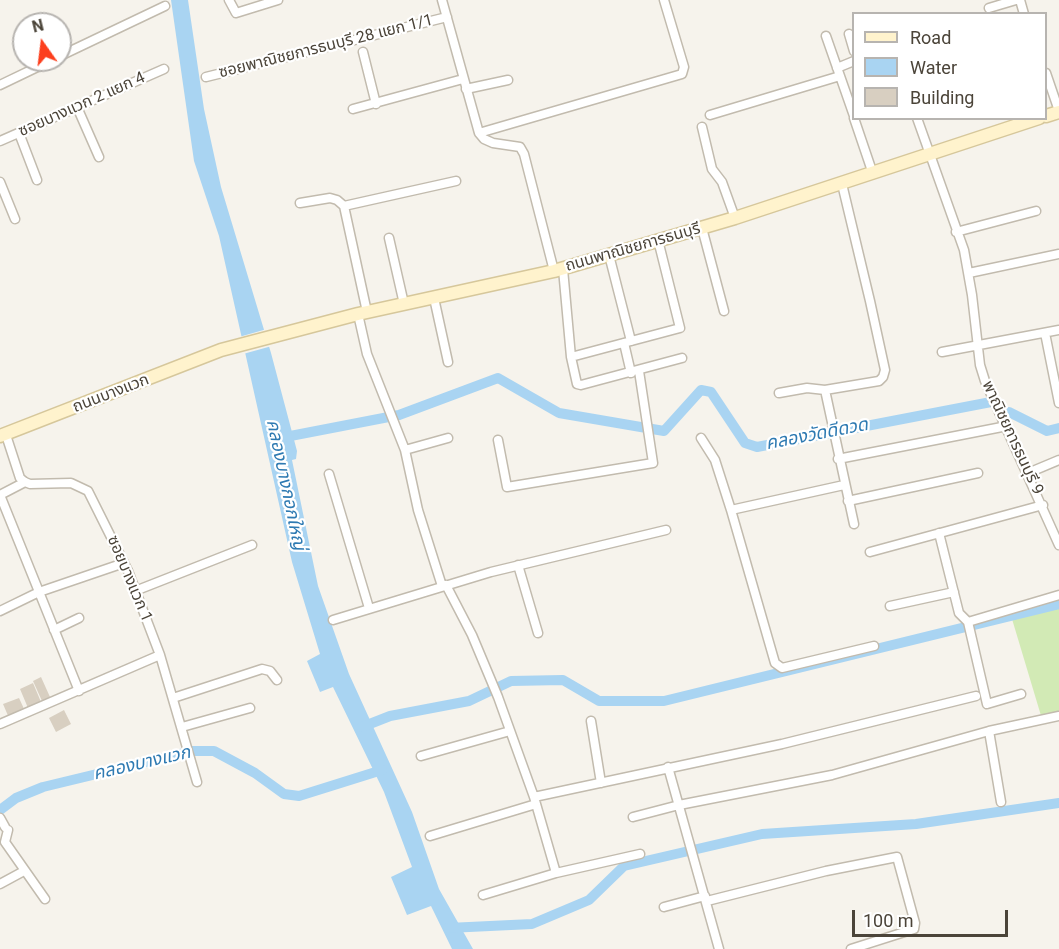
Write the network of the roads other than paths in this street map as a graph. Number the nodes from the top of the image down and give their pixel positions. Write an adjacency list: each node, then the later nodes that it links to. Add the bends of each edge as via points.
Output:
1 (230, 0): 2 (street, via 236,13)
2 (278, 0)
3 (442, 0): 8 (street)
4 (664, 0): 34 (street, via 684,67 682,74)
5 (1018, 0): 7 (street)
6 (165, 6): 12 (street)
7 (989, 8)
8 (447, 17): 19 (street, ซอยพาณิชยการธนบุรี 28 แยก 1/1); 20 (street)
9 (849, 34): 11 (street)
10 (826, 36): 17 (street)
11 (852, 44)
12 (72, 50)
13 (363, 52): 24 (street)
14 (852, 62): 17 (street)
15 (164, 69): 25 (street, ซอยบางแวก 2 แยก 4)
16 (27, 72): 22 (street)
17 (839, 72): 27 (street); 29 (street)
18 (1047, 76): 28 (street)
19 (206, 77)
20 (463, 79): 23 (street); 24 (street)
21 (508, 80): 23 (street)
22 (0, 85)
23 (466, 89): 34 (street)
24 (376, 104): 26 (street)
25 (77, 107): 35 (street, ซอยบางแวก 2 แยก 4); 38 (street)
26 (353, 109)
27 (852, 111)
28 (1059, 111)
29 (710, 115)
30 (855, 120): 39 (street)
31 (918, 120): 37 (street, พาณิชยการธนบุรี 9)
32 (1033, 120): 37 (main road, ถนนพาณิชยการธนบุรี)
33 (702, 127): 47 (street, via 712,169 722,182)
34 (478, 132): 55 (street, via 484,140 520,147)
35 (19, 133): 36 (street, ซอยบางแวก 2 แยก 4); 40 (street)
36 (0, 141)
37 (929, 156): 39 (main road, ถนนพาณิชยการธนบุรี); 50 (street, พาณิชยการธนบุรี 9)
38 (99, 157)
39 (873, 174): 43 (main road, ถนนพาณิชยการธนบุรี)
40 (37, 180)
41 (456, 181): 45 (street)
42 (0, 182): 48 (street)
43 (842, 184): 47 (main road, ถนนพาณิชยการธนบุรี); 71 (street, via 885,370 879,381)
44 (300, 203): 45 (street, via 330,198)
45 (344, 206): 60 (street)
46 (1036, 211): 50 (street)
47 (735, 218): 49 (main road, ถนนพาณิชยการธนบุรี)
48 (15, 219)
49 (702, 228): 52 (main road, ถนนพาณิชยการธนบุรี); 59 (street)
50 (956, 232): 56 (street, พาณิชยการธนบุรี 9)
51 (389, 238): 58 (street)
52 (658, 240): 54 (main road, ถนนพาณิชยการธนบุรี); 63 (street, via 680,328)
53 (1059, 254): 56 (street)
54 (609, 255): 55 (main road, ถนนพาณิชยการธนบุรี); 63 (street)
55 (558, 270): 57 (main road, ถนนพาณิชยการธนบุรี); 67 (street)
56 (969, 273): 64 (street, พาณิชยการธนบุรี 9)
57 (434, 298): 58 (main road, ถนนพาณิชยการธนบุรี); 69 (street)
58 (404, 304): 60 (main road, ถนนพาณิชยการธนบุรี)
59 (724, 311)
60 (363, 313): 65 (main road, ถนนพาณิชยการธนบุรี); 79 (street, via 367,354)
61 (1059, 330): 62 (street)
62 (1046, 333): 64 (street); 73 (street)
63 (628, 342): 67 (street); 70 (street)
64 (978, 345): 66 (street); 74 (street, พาณิชยการธนบุรี 9, via 985,381)
65 (221, 350): 75 (main road, ถนนบางแวก)
66 (942, 352)
67 (571, 357): 70 (street, via 575,380 581,385)
68 (682, 358): 70 (street)
69 (448, 362)
70 (635, 372): 78 (street, via 653,462 507,487)
71 (825, 390): 72 (street, via 807,388); 80 (street)
72 (779, 393)
73 (1059, 403)
74 (1007, 426): 80 (street); 83 (street, พาณิชยการธนบุรี 9)
75 (3, 436): 85 (street)
76 (448, 438): 79 (street)
77 (701, 438): 89 (street, via 715,460)
78 (498, 440)
79 (405, 450): 100 (street, via 418,510)
80 (838, 459): 86 (street)
81 (1059, 460): 83 (street)
82 (978, 473): 87 (street)
83 (1028, 473): 88 (street, พาณิชยการธนบุรี 9)
84 (328, 474): 106 (street)
85 (25, 482): 98 (street, ซอยบางแวก 1, via 71,483 88,492); 102 (street, via 0,495)
86 (844, 485): 87 (street); 89 (street)
87 (848, 501): 92 (street)
88 (1042, 505): 91 (street, พาณิชยการธนบุรี 9); 94 (street)
89 (731, 510): 113 (street, via 775,663 782,668)
90 (1059, 519): 91 (street)
91 (1050, 523): 96 (street, พาณิชยการธนบุรี 9)
92 (854, 524)
93 (666, 530): 99 (street)
94 (939, 533): 97 (street); 103 (street)
95 (252, 544): 101 (street)
96 (1059, 545)
97 (870, 552)
98 (124, 563): 101 (street, ซอยบางแวก 1); 102 (street)
99 (518, 565): 100 (street); 112 (street)
100 (444, 586): 106 (street); 125 (street, via 489,673)
101 (135, 591): 114 (street, ซอยบางแวก 1)
102 (39, 592): 107 (street); 111 (street)
103 (954, 592): 105 (street); 110 (street, via 959,613)
104 (1059, 595): 110 (street)
105 (890, 606)
106 (369, 608): 109 (street)
107 (0, 611)
108 (79, 618): 111 (street)
109 (333, 620)
110 (969, 626): 117 (street, via 987,704)
111 (54, 630): 116 (street)
112 (538, 633)
113 (874, 646)
114 (160, 655): 116 (street); 119 (street, ซอยบางแวก 1)
115 (277, 680): 119 (street, via 270,670 262,669)
116 (79, 691): 123 (street)
117 (1021, 694)
118 (976, 696): 128 (street, via 782,744)
119 (173, 698): 124 (street, ซอยบางแวก 1)
120 (250, 708): 124 (street)
121 (1059, 716): 126 (street)
122 (591, 721): 130 (street)
123 (0, 724)
124 (182, 727): 129 (street, ซอยบางแวก 1)
125 (510, 731): 127 (street); 131 (street)
126 (989, 731): 132 (street); 133 (street, via 822,778)
127 (421, 756)
128 (668, 766): 130 (street); 133 (street)
129 (197, 782)
130 (601, 783): 131 (street)
131 (535, 800): 136 (street); 139 (street)
132 (1001, 802)
133 (679, 805): 134 (street); 142 (street)
134 (633, 817)
135 (4, 825): 138 (street, via 5,842)
136 (430, 836)
137 (640, 854): 139 (street)
138 (24, 871): 140 (street); 143 (street)
139 (556, 873): 141 (street)
140 (0, 884)
141 (483, 895)
142 (706, 898): 144 (street); 145 (street); 146 (street, via 897,857 914,929)
143 (45, 899)
144 (664, 907)
145 (719, 949)
146 (851, 949)

